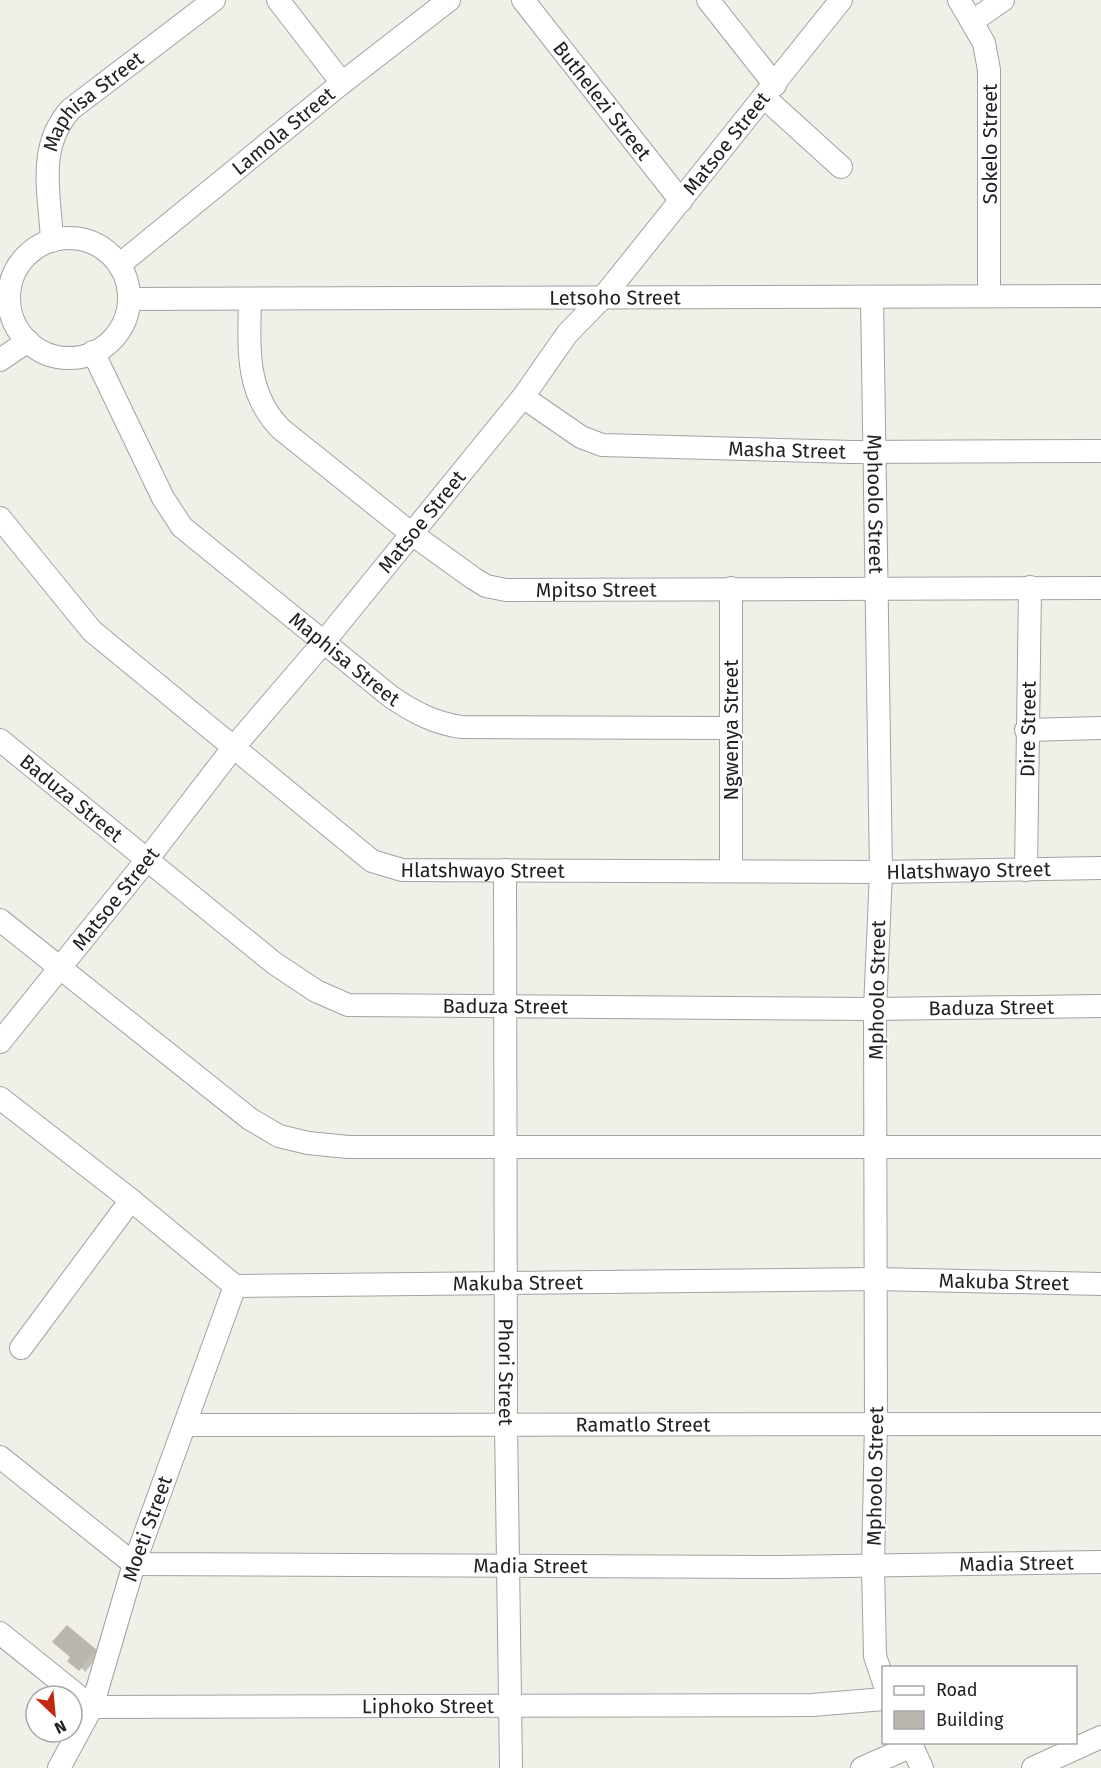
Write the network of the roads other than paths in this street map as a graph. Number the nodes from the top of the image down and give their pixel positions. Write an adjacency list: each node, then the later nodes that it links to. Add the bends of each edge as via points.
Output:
1 (214, 0): 14 (street, Maphisa Street, via 61,120 48,154)
2 (278, 0): 10 (street)
3 (449, 0): 10 (street, Lamola Street)
4 (523, 0): 13 (street, Buthelezi Street)
5 (708, 0): 11 (street)
6 (841, 0): 11 (street, Matsoe Street)
7 (959, 0): 9 (street, Sokelo Street)
8 (1003, 0): 9 (street)
9 (973, 21): 17 (street, Sokelo Street, via 984,43 989,70)
10 (342, 83): 15 (street, Lamola Street)
11 (770, 91): 12 (street); 13 (street, Matsoe Street)
12 (841, 167)
13 (681, 201): 16 (street, Matsoe Street)
14 (52, 241): 15 (street, via 85,240 106,251); 23 (street, via 34,250 20,265)
15 (119, 265): 21 (street)
16 (604, 296): 19 (street, Letsoho Street); 20 (street, Letsoho Street); 24 (street, Matsoe Street)
17 (989, 296): 18 (street, Letsoho Street); 20 (street, Letsoho Street)
18 (1101, 296)
19 (546, 297): 22 (street, Letsoho Street); 24 (street, via 562,314)
20 (872, 297): 30 (street, Mphoolo Street)
21 (129, 299): 22 (street, Letsoho Street); 26 (street, via 119,331)
22 (250, 300): 32 (street, Mpitso Street, via 250,371 270,417)
23 (5, 303): 25 (street)
24 (567, 334): 28 (street, Matsoe Street)
25 (28, 341): 26 (street, via 56,356 75,357); 27 (street)
26 (93, 352): 37 (street, Maphisa Street, via 176,520)
27 (0, 360)
28 (522, 397): 30 (street, Masha Street, via 581,437 602,445); 32 (street, Matsoe Street)
29 (1101, 451): 30 (street, Masha Street)
30 (873, 452): 33 (street, Mphoolo Street)
31 (0, 518): 42 (street, Hlatshwayo Street, via 92,631)
32 (412, 534): 35 (street, Mpitso Street, via 473,579 506,590); 37 (street, Matsoe Street)
33 (878, 587): 34 (street, Mpitso Street); 35 (street, Mpitso Street); 48 (street, Mphoolo Street)
34 (1030, 587): 36 (street, Mpitso Street); 40 (street, Dire Street)
35 (731, 588): 38 (street, Ngwenya Street)
36 (1101, 588)
37 (323, 643): 38 (street, Maphisa Street, via 390,696 439,724 462,728); 42 (street, Matsoe Street)
38 (731, 728): 47 (street, Ngwenya Street)
39 (1101, 728): 40 (street)
40 (1026, 730): 46 (street, Dire Street)
41 (0, 740): 43 (street, Baduza Street)
42 (233, 748): 43 (street, Matsoe Street); 45 (street, Hlatshwayo Street, via 372,861 402,870)
43 (146, 861): 50 (street, Matsoe Street); 52 (street, Baduza Street, via 274,963 316,991 348,1005)
44 (1101, 868): 46 (street, Hlatshwayo Street)
45 (505, 870): 47 (street, Hlatshwayo Street); 52 (street, Phori Street)
46 (1026, 870): 48 (street, Hlatshwayo Street)
47 (730, 871): 48 (street, Hlatshwayo Street)
48 (881, 872): 53 (street, Mphoolo Street)
49 (0, 920): 50 (street)
50 (59, 969): 54 (street, Matsoe Street); 57 (street, via 250,1119 279,1136 348,1147)
51 (1101, 1006): 53 (street, Baduza Street)
52 (506, 1007): 53 (street, Baduza Street); 57 (street, Phori Street)
53 (875, 1009): 58 (street, Mphoolo Street)
54 (0, 1042)
55 (0, 1098): 59 (street)
56 (1101, 1147): 58 (street)
57 (506, 1148): 58 (street); 61 (street, Phori Street)
58 (875, 1148): 60 (street, Mphoolo Street)
59 (131, 1200): 63 (street); 64 (street)
60 (876, 1279): 61 (street, Makuba Street); 62 (street, Makuba Street); 65 (street, Mphoolo Street)
61 (506, 1283): 63 (street, Makuba Street); 66 (street, Phori Street)
62 (1101, 1284)
63 (235, 1287): 68 (street, Moeti Street)
64 (21, 1348)
65 (876, 1422): 66 (street, Ramatlo Street); 67 (street, Ramatlo Street); 73 (street, Mphoolo Street)
66 (506, 1424): 68 (street, Ramatlo Street); 72 (street, Phori Street)
67 (1101, 1424)
68 (185, 1425): 71 (street, Moeti Street)
69 (0, 1457): 71 (street)
70 (1101, 1562): 73 (street, Madia Street)
71 (134, 1564): 72 (street, Madia Street); 77 (street, Moeti Street)
72 (510, 1567): 73 (street, Madia Street); 78 (street, Phori Street)
73 (873, 1567): 75 (street, Mphoolo Street, via 875,1656)
74 (0, 1634): 77 (street)
75 (882, 1677)
76 (882, 1699): 78 (street, Liphoko Street, via 812,1705)
77 (92, 1707): 78 (street, Liphoko Street); 81 (street, Moeti Street)
78 (511, 1707): 82 (street, Phori Street)
79 (1101, 1737): 85 (street)
80 (911, 1744): 83 (street); 84 (street)
81 (59, 1768)
82 (511, 1768)
83 (862, 1768)
84 (922, 1768)
85 (1033, 1768)

